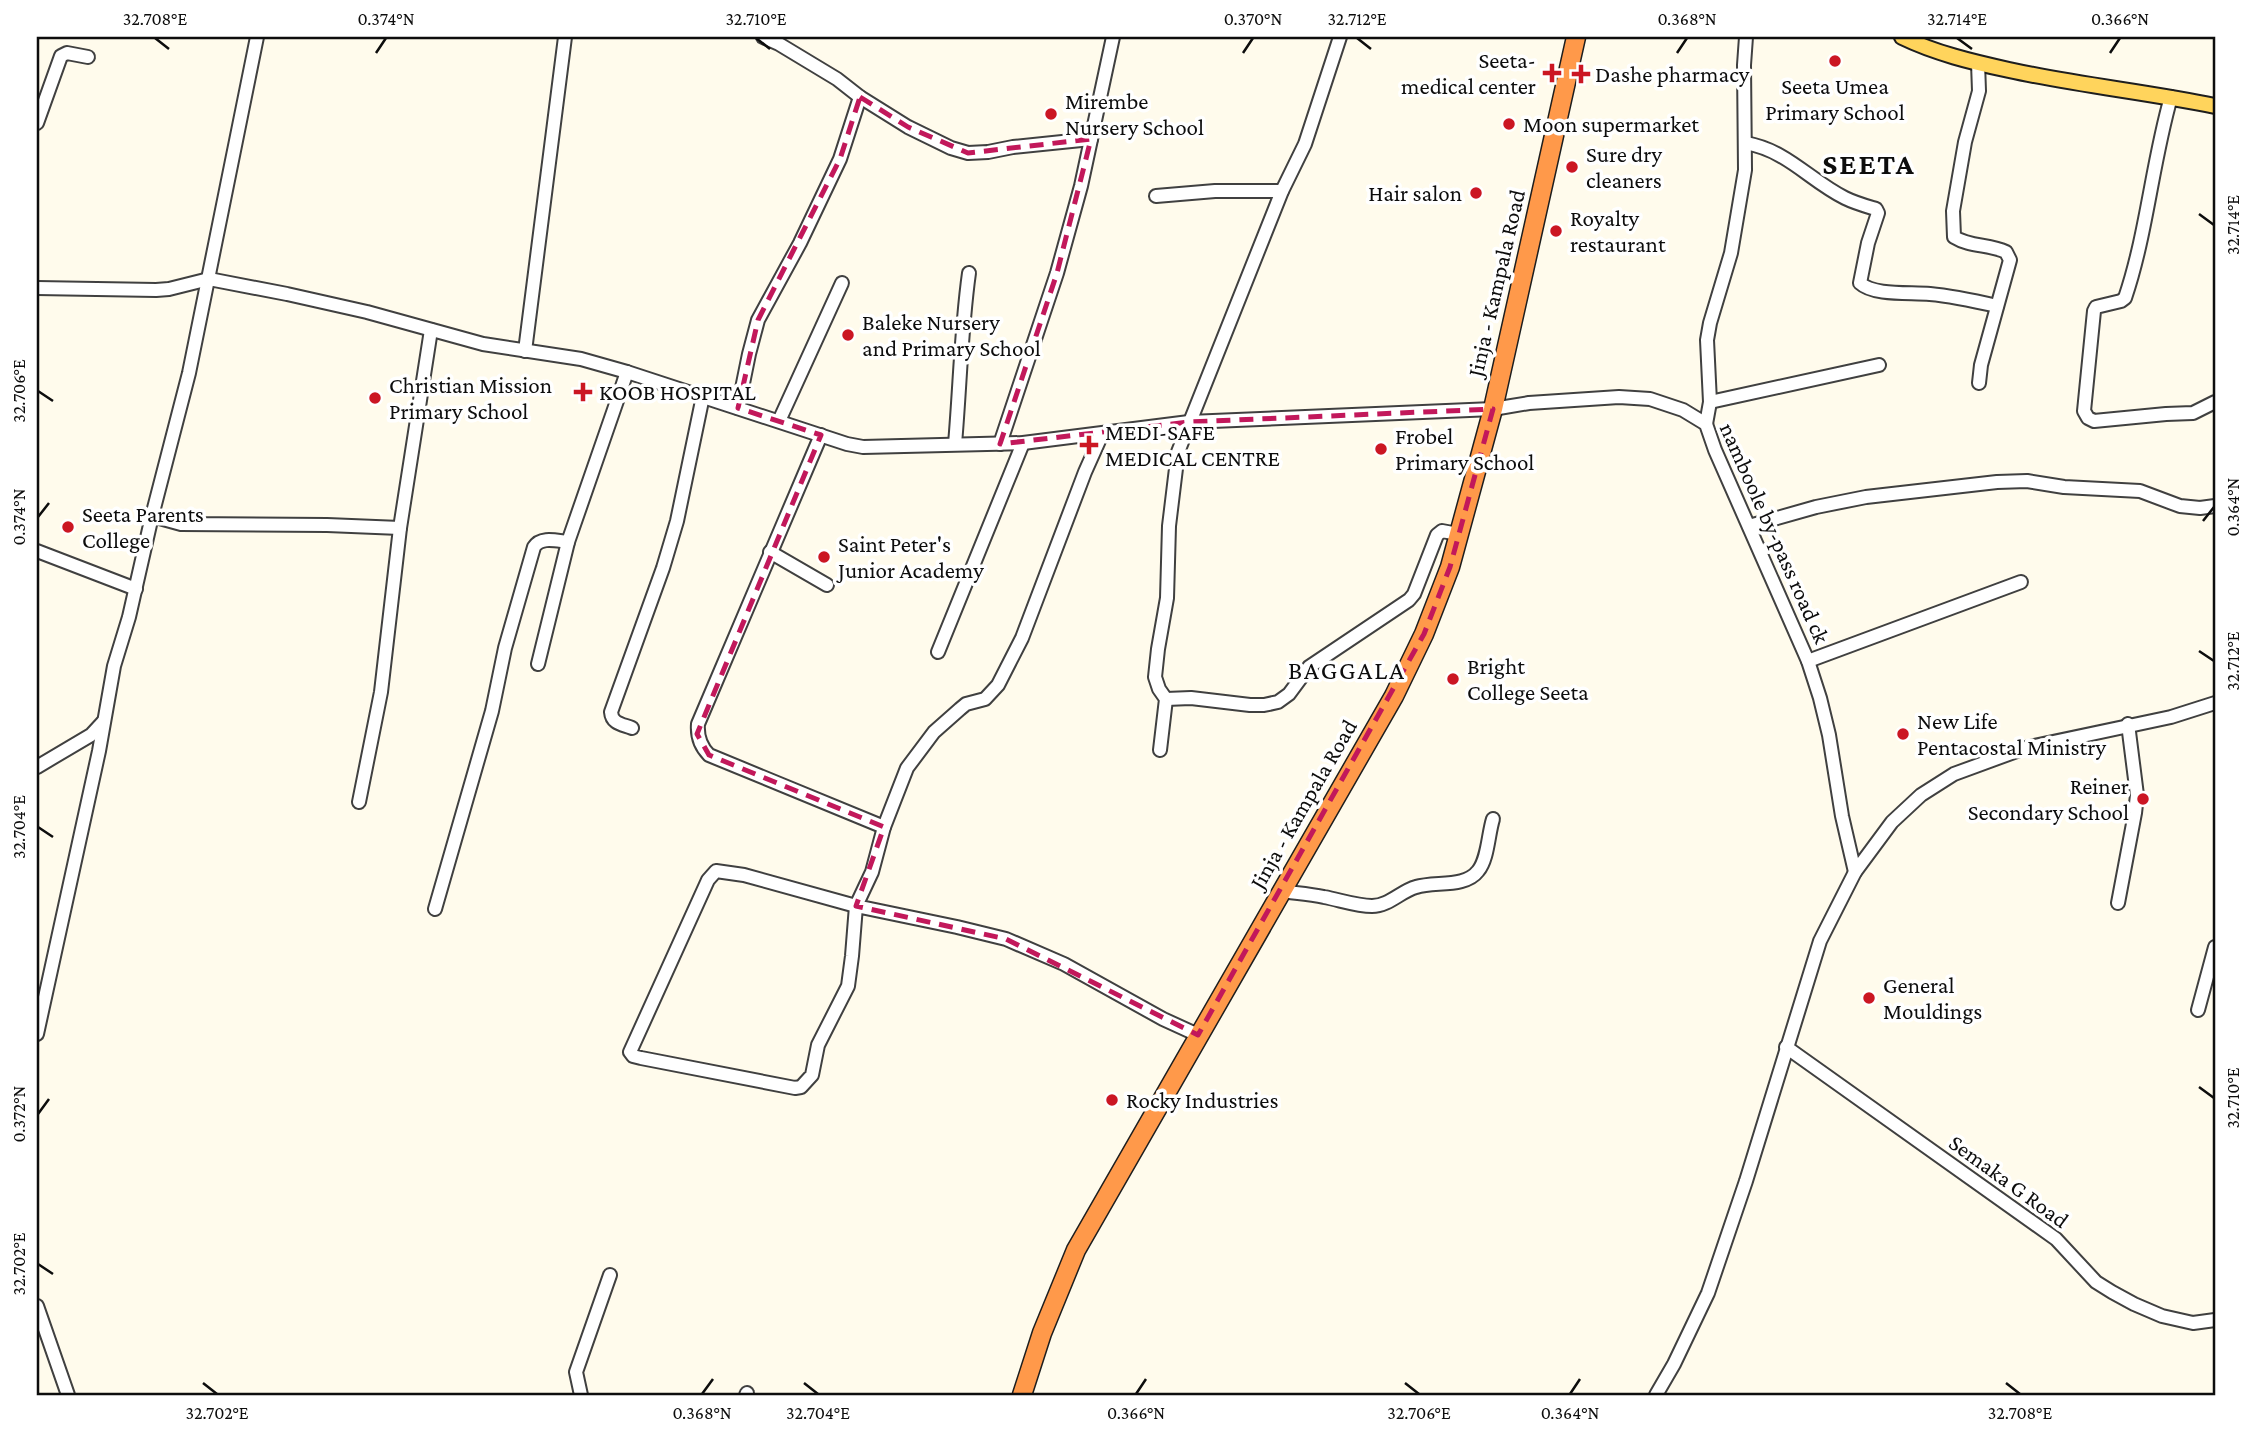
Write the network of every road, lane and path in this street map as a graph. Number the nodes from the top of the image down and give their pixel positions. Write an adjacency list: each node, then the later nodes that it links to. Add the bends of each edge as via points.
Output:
1 (257, 37): 22 (street)
2 (565, 37): 27 (street)
3 (764, 37): 13 (street)
4 (1113, 37): 17 (street)
5 (1340, 37): 19 (street, via 1306,144)
6 (1565, 37): 12 (highway, Jinja - Kampala Road)
7 (1576, 37): 12 (highway, Jinja - Kampala Road)
8 (1746, 37): 18 (street)
9 (1902, 37): 11 (main road)
10 (88, 57): 16 (street, via 61,56)
11 (1978, 63): 14 (main road); 25 (street, via 1979,91 1965,142 1952,228 1960,241 2006,252 2010,260)
12 (1567, 80): 35 (highway, Jinja - Kampala Road)
13 (860, 97): 17 (street, via 908,127 968,153); 34 (street, via 840,159 758,320)
14 (2171, 97): 15 (main road); 33 (street, via 2136,266 2125,298 2094,311 2084,411 2094,421 2193,413)
15 (2215, 106)
16 (37, 123)
17 (1091, 139): 43 (street, via 1057,273)
18 (1746, 143): 25 (street, via 1779,155 1844,197 1876,209 1861,286); 32 (street, via 1731,253 1707,340)
19 (1282, 191): 20 (street); 37 (street)
20 (1156, 196)
21 (969, 273): 42 (street)
22 (209, 279): 24 (street, via 156,290); 26 (street, namboole by-pass road ck, via 299,296); 45 (street)
23 (842, 283): 36 (street)
24 (37, 288)
25 (1997, 306): 30 (street)
26 (430, 330): 27 (street, namboole by-pass road ck); 47 (street)
27 (525, 351): 29 (street, namboole by-pass road ck)
28 (1879, 365): 32 (street)
29 (628, 372): 31 (street, namboole by-pass road ck); 49 (street)
30 (1979, 383)
31 (704, 397): 34 (street, namboole by-pass road ck); 62 (street, via 677,522 611,712 615,722)
32 (1710, 402): 38 (street)
33 (2215, 402)
34 (738, 408): 36 (street, namboole by-pass road ck)
35 (1493, 408): 37 (street, namboole by-pass road ck); 38 (street, namboole by-pass road ck, via 1619,397 1650,399); 48 (highway, Jinja - Kampala Road)
36 (779, 421): 40 (street, namboole by-pass road ck)
37 (1189, 422): 39 (street, namboole by-pass road ck); 58 (street, via 1178,452 1167,598 1157,649 1155,677)
38 (1706, 424): 46 (street, namboole by-pass road ck)
39 (1102, 434): 41 (street, namboole by-pass road ck); 67 (street, via 1022,638 998,685 985,699 960,709 915,755)
40 (821, 435): 42 (street, namboole by-pass road ck, via 863,447); 51 (street)
41 (1023, 443): 43 (street, namboole by-pass road ck); 55 (street)
42 (955, 444): 43 (street, namboole by-pass road ck)
43 (1000, 444)
44 (2215, 506): 46 (street, via 2180,506 2140,491 2017,481 1866,497)
45 (152, 516): 47 (street, via 181,524); 54 (street)
46 (1749, 526): 56 (street, namboole by-pass road ck)
47 (400, 528): 65 (street, via 381,692)
48 (1458, 534): 58 (street, via 1442,531 1437,535 1409,600 1309,667 1278,702 1250,705); 69 (highway, Jinja - Kampala Road, via 1438,602 1394,696)
49 (568, 541): 57 (street); 72 (street, via 542,540 534,547)
50 (37, 551): 54 (street)
51 (771, 552): 53 (street); 67 (street, via 697,734 709,755)
52 (2021, 582): 56 (street)
53 (827, 585)
54 (136, 589): 60 (street)
55 (938, 652)
56 (1808, 661): 68 (street, namboole by-pass road ck, via 1829,736)
57 (538, 664)
58 (1166, 699): 63 (street)
59 (2215, 703): 61 (street)
60 (103, 721): 64 (street, via 91,735); 75 (street)
61 (2128, 724): 68 (street, via 2025,748 1954,774 1921,795 1892,822); 70 (street, via 2137,795)
62 (632, 728)
63 (1160, 750)
64 (37, 766)
65 (359, 802)
66 (1493, 819): 69 (street, via 1480,869 1459,881 1419,886 1368,906)
67 (884, 827): 71 (street, via 872,872)
68 (1855, 872): 77 (street, via 1819,941)
69 (1281, 891): 76 (highway, Jinja - Kampala Road)
70 (2118, 903)
71 (856, 906): 71 (street, via 848,986 818,1045 812,1075 801,1087 654,1061 630,1052 716,871); 76 (street, via 1006,939 1064,964)
72 (435, 909)
73 (2215, 947): 74 (street)
74 (2198, 1010)
75 (37, 1034)
76 (1198, 1035): 84 (highway, Jinja - Kampala Road, via 1076,1250)
77 (1786, 1046): 80 (street, Semaka G Road, via 2056,1239 2096,1282 2162,1316 2193,1323); 85 (street, via 1708,1293)
78 (610, 1275): 83 (street, via 576,1372)
79 (37, 1306): 81 (street)
80 (2215, 1320)
81 (40, 1325): 82 (street)
82 (68, 1395)
83 (580, 1395)
84 (1022, 1395)
85 (1656, 1395)

